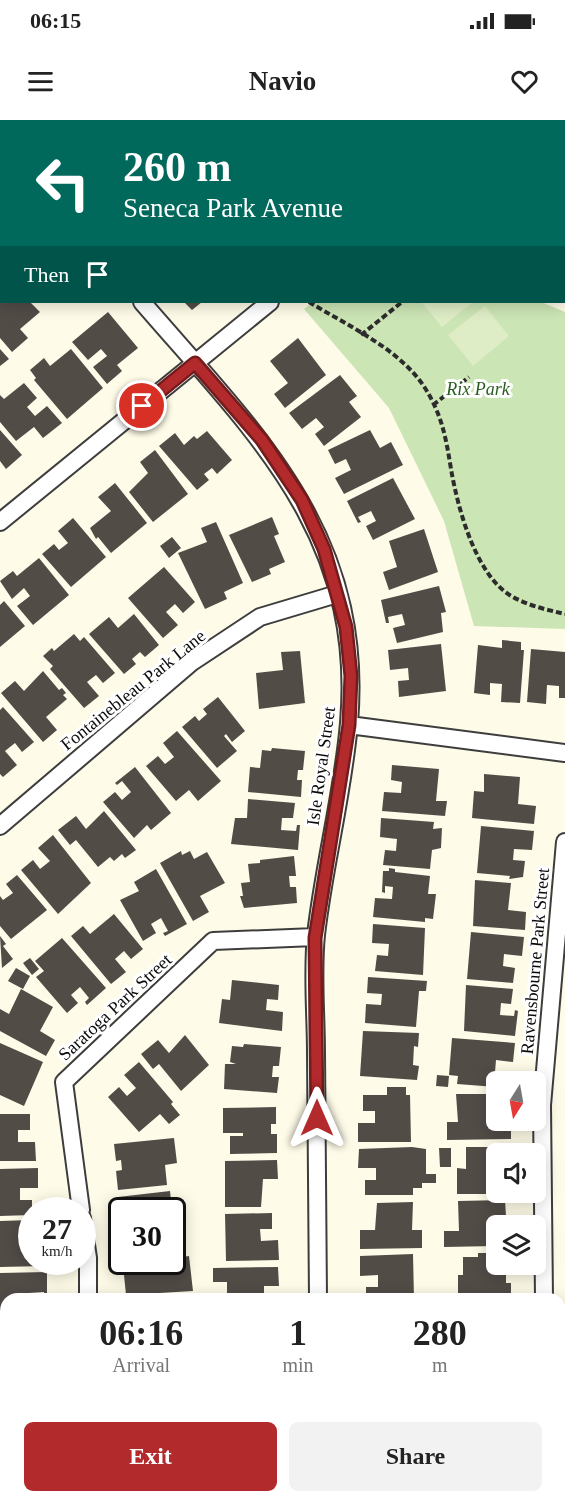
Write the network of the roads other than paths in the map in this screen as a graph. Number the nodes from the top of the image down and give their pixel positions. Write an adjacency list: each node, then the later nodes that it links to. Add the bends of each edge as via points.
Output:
1 (143, 303): 3 (street, Isle Royal Street)
2 (269, 303): 3 (street)
3 (195, 363): 4 (street); 5 (street, Isle Royal Street, via 262,440 302,500 324,549)
4 (0, 522)
5 (337, 594): 6 (street, Isle Royal Street, via 346,627 351,676); 8 (street, Fontainebleau Park Lane, via 260,617 192,662)
6 (349, 725): 7 (street); 10 (street, Isle Royal Street)
7 (565, 753)
8 (0, 826)
9 (565, 842): 15 (street, Ravensbourne Park Street, via 542,1105)
10 (315, 938): 11 (street, Saratoga Park Street, via 213,941 64,1082); 14 (street, Isle Royal Street)
11 (79, 1197)
12 (88, 1275): 13 (street)
13 (88, 1293)
14 (318, 1293)
15 (544, 1293)

